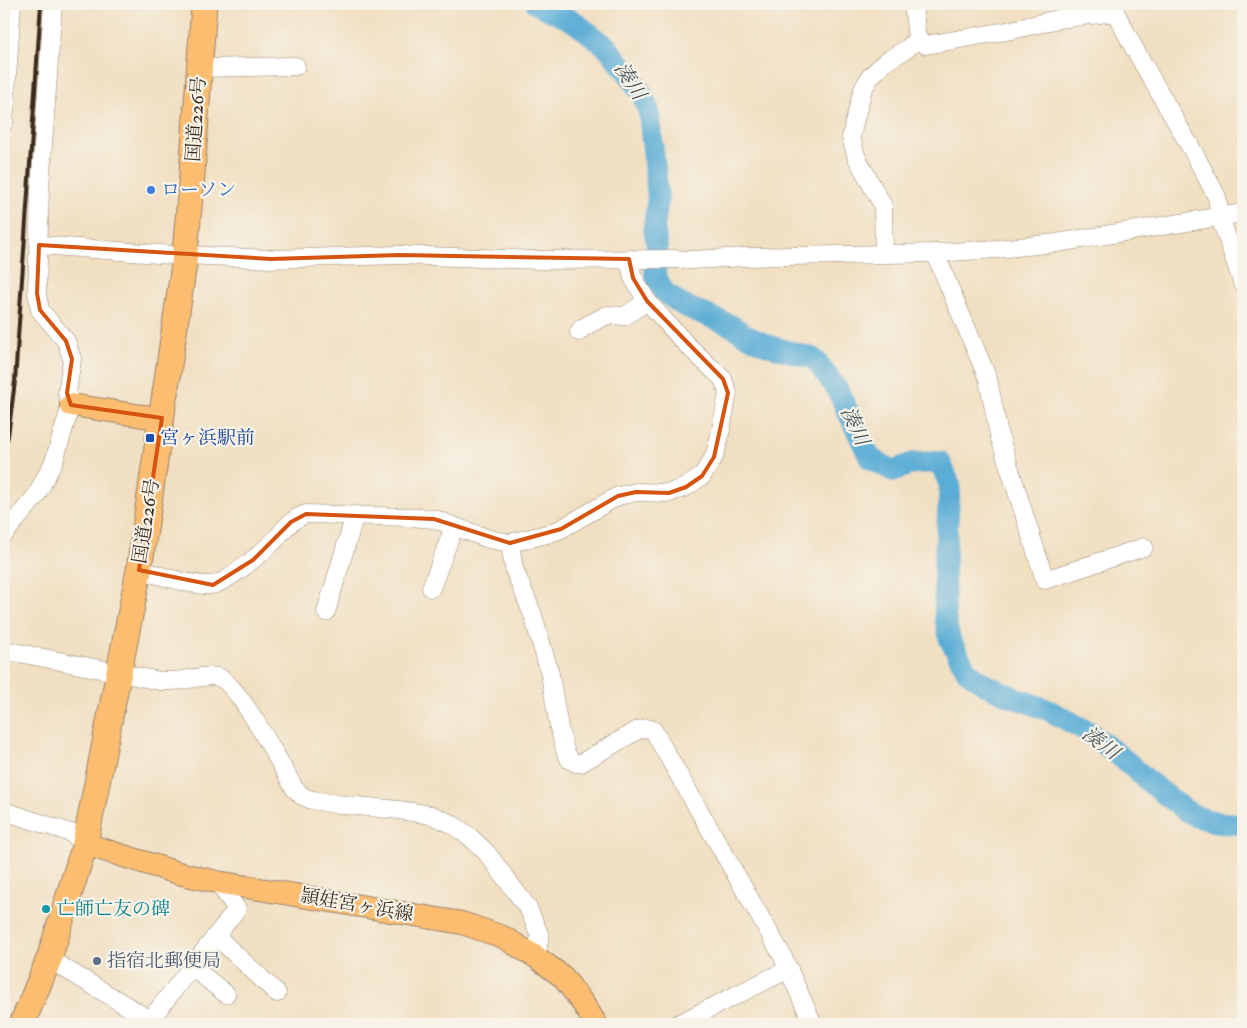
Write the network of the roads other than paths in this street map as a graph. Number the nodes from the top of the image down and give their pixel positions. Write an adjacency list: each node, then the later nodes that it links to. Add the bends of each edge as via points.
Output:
1 (12, 4): 9 (street)
2 (53, 4): 12 (street)
3 (204, 4): 8 (highway, 国道226号)
4 (912, 4): 6 (street)
5 (1113, 8): 6 (street, via 926,45); 11 (street, via 1217,197)
6 (917, 39): 14 (street, via 885,62 866,83 851,138 857,158 883,206)
7 (296, 66): 8 (street)
8 (200, 68): 15 (highway, 国道226号)
9 (4, 122)
10 (1243, 213): 11 (street)
11 (1220, 217): 13 (street, via 1056,243); 17 (street)
12 (39, 245): 15 (street); 20 (street, via 37,293 40,310 66,341 72,358 67,393)
13 (935, 253): 14 (street); 26 (street, via 988,379 999,435 1045,580)
14 (884, 254): 16 (street)
15 (185, 255): 16 (street, via 271,259 399,255 540,260); 21 (highway, 国道226号)
16 (634, 259): 18 (street, via 633,278)
17 (1243, 284)
18 (647, 301): 19 (street, via 625,316 607,315); 25 (street, via 723,379 728,393 714,457 702,476 686,487 669,493 636,492 618,496 562,529)
19 (579, 332)
20 (71, 405): 21 (main road); 24 (street, via 54,461 36,496)
21 (162, 418): 27 (highway, 国道226号)
22 (355, 515): 23 (street, via 434,519); 27 (street, via 306,514 299,517 253,560 213,585); 29 (street)
23 (454, 527): 25 (street); 28 (street)
24 (4, 534)
25 (510, 543): 39 (street, via 514,569 533,615 550,674 559,728 570,760 581,763 638,730 653,730)
26 (1144, 547)
27 (139, 570): 31 (highway, 国道226号)
28 (431, 588)
29 (326, 612)
30 (4, 650): 31 (street)
31 (120, 672): 33 (highway, 国道226号); 36 (street, via 160,681 219,677 229,684 247,708 294,788 302,796 336,804 431,815 450,823 486,852 528,908 540,936)
32 (4, 811): 33 (street, via 71,833)
33 (85, 844): 34 (main road, 頴娃宮ヶ浜線); 37 (highway, 国道226号)
34 (217, 882): 35 (street, via 237,908); 36 (main road, 頴娃宮ヶ浜線, via 462,923 503,938)
35 (216, 936): 38 (street); 40 (street)
36 (536, 957): 43 (main road, 頴娃宮ヶ浜線, via 563,977)
37 (49, 960): 38 (street, via 150,1020); 42 (highway, 国道226号)
38 (192, 967): 41 (street)
39 (789, 969): 44 (street); 45 (street)
40 (277, 993)
41 (226, 994)
42 (22, 1024)
43 (596, 1024)
44 (678, 1024)
45 (813, 1024)

